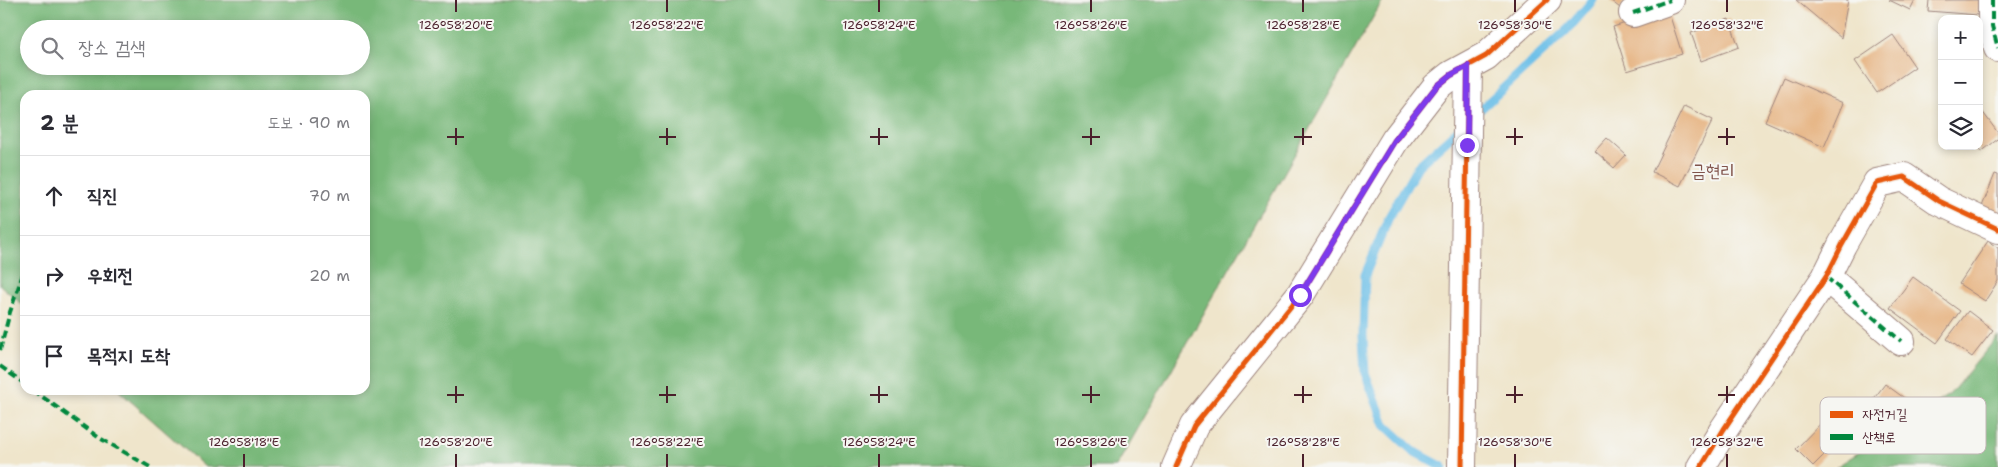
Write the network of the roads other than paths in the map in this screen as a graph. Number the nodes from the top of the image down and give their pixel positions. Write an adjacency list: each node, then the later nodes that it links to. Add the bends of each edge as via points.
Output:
1 (1547, 0): 6 (street, via 1486,56)
2 (1670, 0): 4 (street)
3 (1992, 0): 5 (street, via 1992,26)
4 (1632, 13)
5 (1998, 48)
6 (1468, 66): 10 (street); 11 (street, via 1436,87 1395,140 1300,295 1194,426)
7 (1998, 229): 8 (street, via 1939,201 1904,177 1877,183)
8 (1826, 277): 9 (street); 12 (street)
9 (1901, 341)
10 (1462, 462)
11 (1176, 467)
12 (1701, 467)

